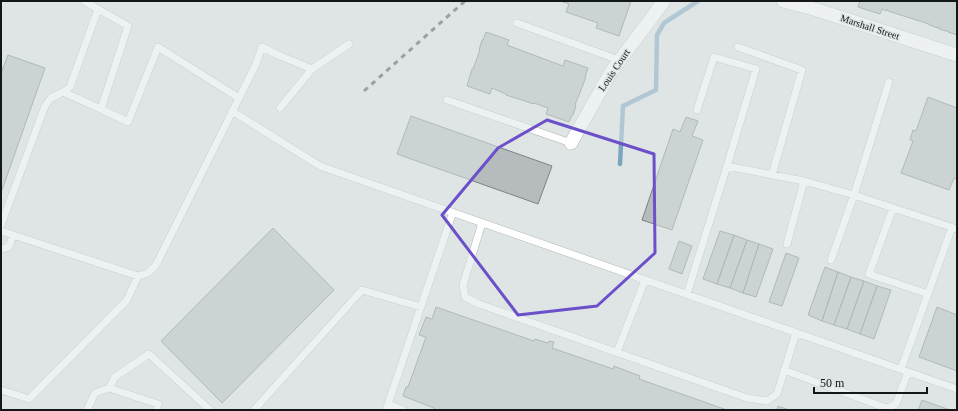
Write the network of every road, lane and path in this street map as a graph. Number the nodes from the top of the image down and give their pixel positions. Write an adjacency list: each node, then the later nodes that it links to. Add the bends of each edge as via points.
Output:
1 (84, 1): 5 (lane)
2 (664, 1): 10 (street, Louis Court)
3 (783, 1): 4 (street, Marshall Street)
4 (815, 5): 9 (street, Marshall Street)
5 (98, 9): 13 (lane, via 70,87); 17 (lane, via 128,26)
6 (517, 22): 10 (lane)
7 (349, 44): 11 (lane)
8 (738, 47): 22 (lane, via 802,70)
9 (957, 55)
10 (620, 60): 20 (street, Louis Court)
11 (312, 69): 14 (lane, via 262,47); 16 (lane)
12 (889, 82): 24 (lane)
13 (63, 92): 17 (lane); 28 (lane, via 51,98 45,106)
14 (239, 98): 17 (lane, via 158,47 128,122); 19 (lane)
15 (447, 100): 20 (lane)
16 (280, 108)
17 (101, 109)
18 (697, 110): 21 (lane, via 714,56 756,69)
19 (232, 111): 26 (lane, via 320,166); 35 (lane, via 156,265 148,273)
20 (571, 143)
21 (727, 166): 22 (lane); 37 (lane)
22 (772, 175): 23 (lane)
23 (804, 181): 24 (lane); 32 (lane)
24 (854, 195): 25 (lane); 34 (lane)
25 (893, 208): 29 (lane); 38 (lane, via 869,274)
26 (453, 212): 27 (lane); 39 (lane)
27 (482, 223): 36 (lane); 41 (lane, via 463,285 465,296 479,304)
28 (1, 225)
29 (954, 228): 38 (lane)
30 (1, 231): 31 (lane)
31 (13, 235): 33 (lane, via 9,247); 35 (lane)
32 (787, 244)
33 (1, 249)
34 (831, 260)
35 (138, 276): 46 (lane, via 128,300 29,399)
36 (645, 280): 37 (lane); 41 (lane)
37 (687, 294): 40 (lane)
38 (928, 294): 43 (lane)
39 (420, 307): 47 (lane); 51 (lane, via 362,290)
40 (796, 333): 42 (lane); 43 (lane)
41 (617, 352): 42 (lane, via 747,398 767,401 777,394)
42 (784, 370): 43 (lane, via 886,408 896,404)
43 (904, 371): 45 (lane)
44 (109, 388): 48 (lane, via 95,393); 49 (lane, via 158,404); 50 (lane, via 115,377 149,354)
45 (957, 389)
46 (1, 390)
47 (387, 407): 52 (lane)
48 (87, 410)
49 (156, 410)
50 (210, 410)
51 (254, 410)
52 (403, 410)

